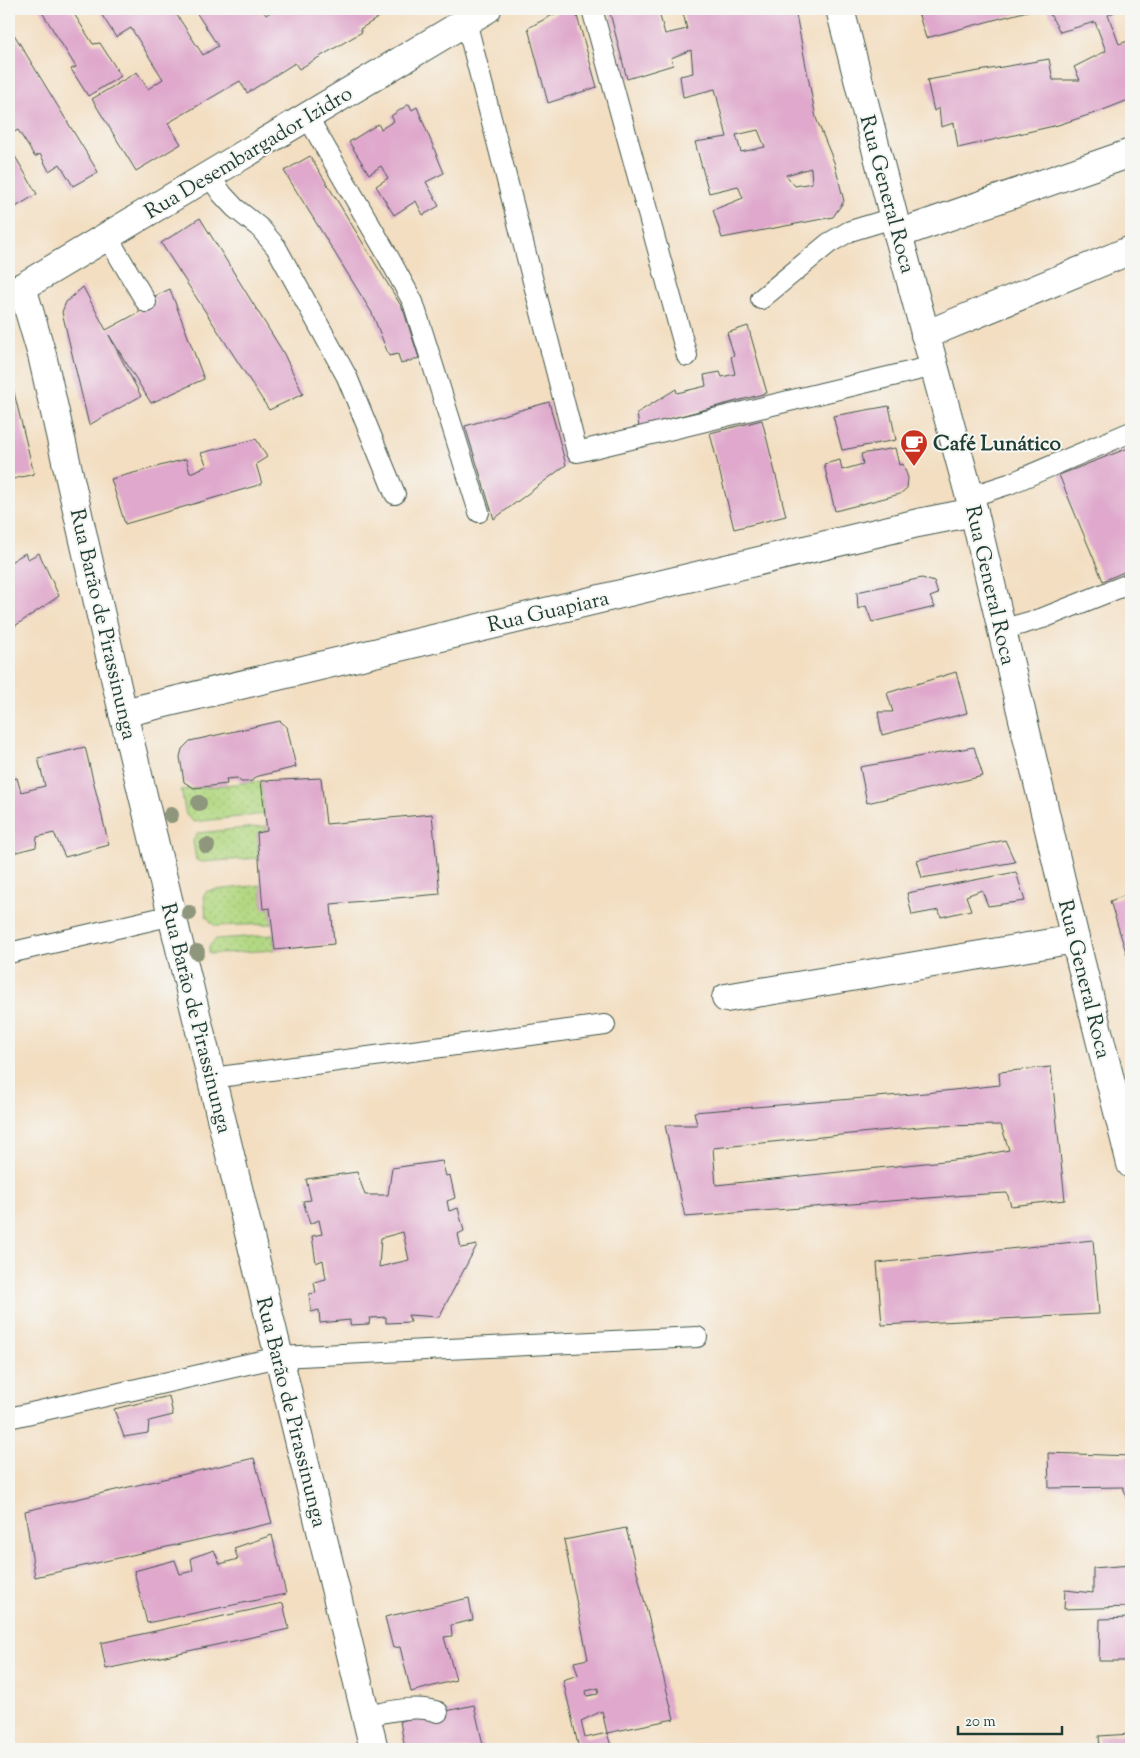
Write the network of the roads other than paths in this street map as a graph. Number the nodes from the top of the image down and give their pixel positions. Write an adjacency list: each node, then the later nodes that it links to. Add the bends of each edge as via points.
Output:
1 (592, 9): 14 (lane)
2 (840, 9): 7 (street, Rua General Roca)
3 (477, 15): 4 (street, Rua Desembargador Izidro); 15 (lane, via 577,452)
4 (307, 116): 6 (street, Rua Desembargador Izidro); 19 (lane, via 413,302)
5 (1131, 153): 7 (street)
6 (209, 174): 8 (street, Rua Desembargador Izidro); 17 (lane, via 222,194 276,247 347,377)
7 (896, 226): 11 (lane, via 850,231 829,243); 13 (street, Rua General Roca)
8 (107, 236): 10 (street, Rua Desembargador Izidro); 12 (lane)
9 (1131, 250): 13 (street)
10 (16, 291): 22 (street, Rua Barão de Pirassinunga, via 42,355)
11 (761, 299)
12 (146, 302)
13 (925, 335): 15 (street, Rua General Roca)
14 (687, 356)
15 (934, 366): 18 (street, Rua General Roca)
16 (1131, 432): 18 (lane, via 1009,484)
17 (394, 494)
18 (971, 504): 21 (street, Rua General Roca); 22 (street, Rua Guapiara, via 918,523)
19 (479, 512)
20 (1131, 582): 21 (lane, via 1043,618)
21 (1001, 630): 24 (street, Rua General Roca)
22 (124, 713): 23 (street, Rua Barão de Pirassinunga)
23 (172, 915): 25 (lane); 28 (street, Rua Barão de Pirassinunga)
24 (1075, 939): 26 (street); 29 (street, Rua General Roca)
25 (9, 953)
26 (726, 998)
27 (605, 1026): 28 (lane)
28 (212, 1078): 31 (street, Rua Barão de Pirassinunga)
29 (1131, 1164)
30 (697, 1337): 31 (lane)
31 (279, 1357): 32 (lane); 34 (street, Rua Barão de Pirassinunga)
32 (9, 1418)
33 (438, 1712): 34 (lane, via 416,1708)
34 (366, 1716): 35 (street, Rua Barão de Pirassinunga)
35 (374, 1749)

